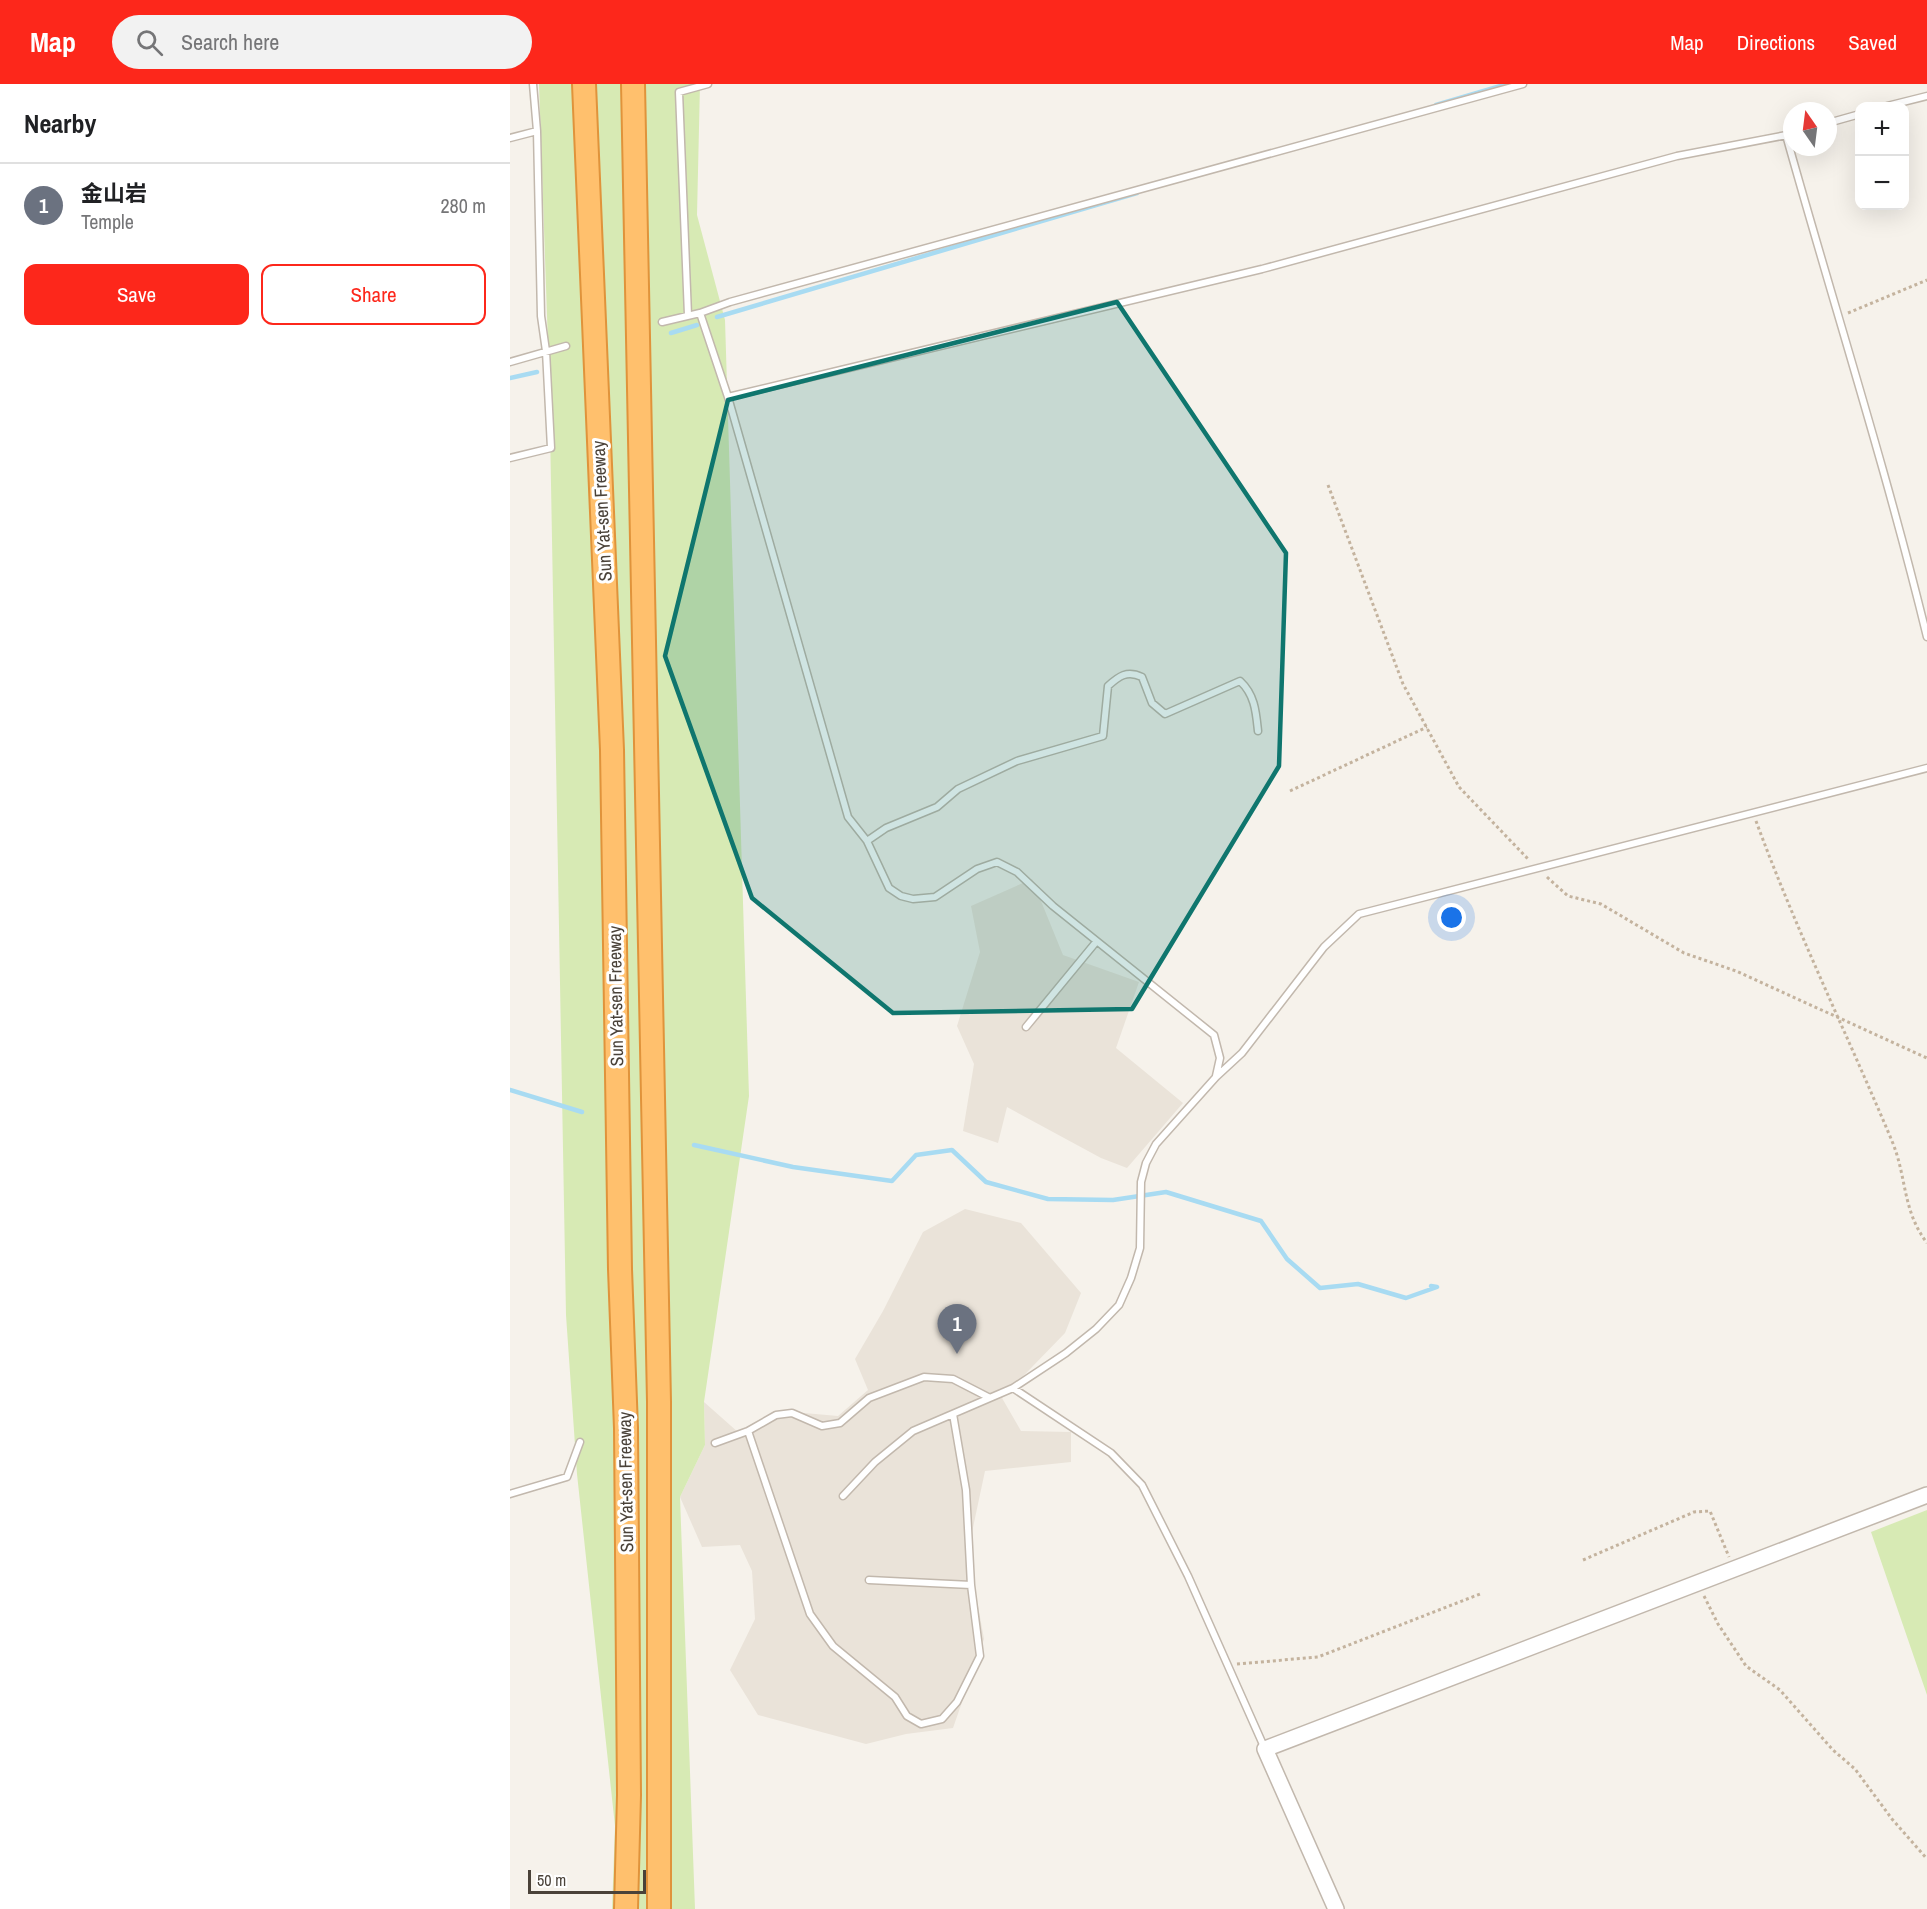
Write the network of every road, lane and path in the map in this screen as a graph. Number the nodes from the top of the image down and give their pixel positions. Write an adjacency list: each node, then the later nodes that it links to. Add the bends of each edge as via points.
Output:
1 (533, 84): 11 (lane)
2 (573, 84): 15 (highway)
3 (584, 84): 15 (highway, Sun Yat-sen Freeway)
4 (633, 84): 60 (highway, Sun Yat-sen Freeway, via 659,1402)
5 (708, 84): 18 (lane, via 679,92)
6 (1523, 84): 17 (lane)
7 (1927, 96): 8 (lane)
8 (1903, 102)
9 (1855, 115): 10 (lane)
10 (1837, 120)
11 (537, 131): 13 (lane); 22 (lane, via 541,316)
12 (1783, 135): 24 (lane, via 1677,156 1262,269)
13 (510, 138)
14 (1795, 156): 19 (lane)
15 (588, 189): 59 (highway, Sun Yat-sen Freeway, via 612,750 626,1428)
16 (1927, 280): 19 (path)
17 (700, 313): 18 (lane); 24 (lane)
18 (688, 315): 20 (lane)
19 (1838, 318): 27 (lane, via 1864,398)
20 (662, 322)
21 (566, 346): 22 (lane)
22 (546, 351): 23 (lane); 25 (lane, via 551,447)
23 (510, 362)
24 (728, 398): 33 (lane, via 848,817)
25 (510, 458)
26 (1328, 485): 28 (path, via 1403,684)
27 (1927, 637)
28 (1427, 727): 31 (path); 34 (path, via 1459,787)
29 (1258, 731): 33 (lane, via 1249,690 1240,681 1165,714 1152,704 1142,677 1133,672 1121,675 1108,686 1103,736 1017,761 958,789 937,807 886,828)
30 (1927, 768): 32 (lane)
31 (1290, 791)
32 (1754, 813): 34 (lane); 36 (path)
33 (867, 841): 35 (lane, via 889,888 901,896 935,897 977,869 997,862 1017,872)
34 (1538, 868): 36 (path, via 1568,896 1601,904 1684,953 1736,971); 39 (lane, via 1359,914 1324,947 1242,1053)
35 (1096, 942): 37 (lane); 39 (lane, via 1214,1035 1220,1058)
36 (1835, 1016): 38 (path); 40 (path, via 1893,1143 1911,1217)
37 (1026, 1027)
38 (1927, 1058)
39 (1216, 1077): 41 (lane, via 1156,1144 1146,1163 1141,1182 1140,1248 1119,1305 1066,1353)
40 (1927, 1243)
41 (1013, 1388): 42 (lane); 56 (lane, via 1111,1453 1142,1485 1188,1576)
42 (988, 1397): 43 (lane); 44 (lane, via 953,1378 924,1377 869,1398 840,1423 822,1426 792,1413 776,1415)
43 (953, 1414): 49 (lane, via 913,1431 875,1462); 54 (lane, via 966,1490)
44 (748, 1431): 46 (lane); 54 (lane, via 810,1614 834,1646 895,1697 907,1716 921,1724 942,1719 957,1702 980,1656)
45 (580, 1442): 47 (lane, via 567,1477)
46 (715, 1443)
47 (510, 1494)
48 (1927, 1495): 51 (street)
49 (843, 1496)
50 (1582, 1560): 51 (path, via 1694,1512 1710,1511)
51 (1734, 1570): 53 (street)
52 (869, 1580): 54 (lane)
53 (1698, 1584): 57 (street); 58 (path, via 1746,1666 1780,1690 1855,1769)
54 (971, 1585)
55 (1480, 1594): 56 (path, via 1318,1657)
56 (1226, 1665): 57 (lane)
57 (1265, 1749): 61 (street)
58 (1927, 1859)
59 (626, 1909)
60 (659, 1909)
61 (1336, 1909)

